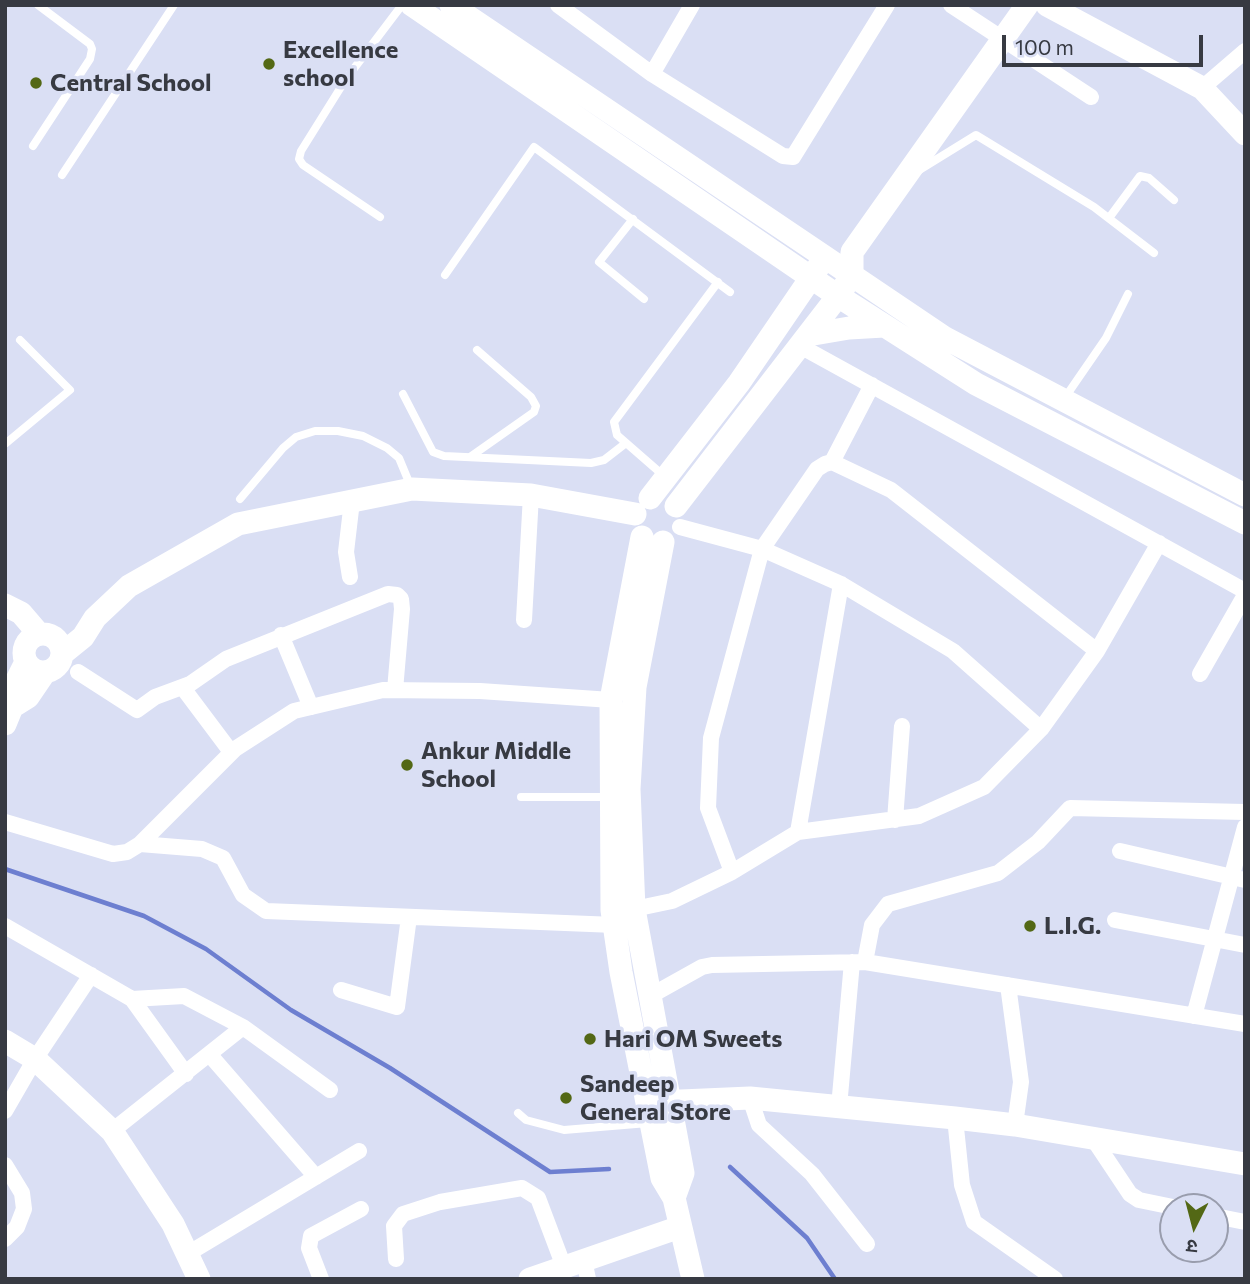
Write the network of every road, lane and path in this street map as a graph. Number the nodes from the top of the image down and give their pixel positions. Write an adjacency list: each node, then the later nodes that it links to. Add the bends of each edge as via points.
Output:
1 (38, 5): 18 (lane, via 92,49)
2 (174, 5): 19 (lane)
3 (402, 5): 22 (lane, via 346,79 299,159)
4 (412, 5): 26 (street)
5 (451, 5): 27 (street)
6 (558, 5): 14 (street)
7 (692, 5): 14 (street)
8 (887, 5): 14 (street, via 793,157 783,156)
9 (951, 5): 12 (street)
10 (1027, 5): 12 (street)
11 (1047, 5): 15 (street)
12 (1001, 39): 16 (street); 20 (street)
13 (1245, 51): 15 (street)
14 (652, 74)
15 (1202, 88): 17 (street)
16 (1091, 97)
17 (1245, 134)
18 (33, 146)
19 (62, 175)
20 (903, 179): 23 (lane, via 976,135); 28 (street)
21 (1174, 200): 23 (lane, via 1149,178 1140,176)
22 (380, 216)
23 (1110, 218): 25 (lane)
24 (633, 219): 29 (lane, via 534,147); 31 (lane); 35 (lane, via 599,262)
25 (1154, 253)
26 (779, 255): 30 (street); 36 (street, via 786,286)
27 (825, 257): 28 (street); 30 (street)
28 (852, 263): 34 (street); 40 (street)
29 (444, 275)
30 (812, 277): 34 (street); 36 (street)
31 (718, 282): 32 (lane); 46 (lane, via 614,422 613,429)
32 (730, 292)
33 (1128, 293): 44 (lane)
34 (838, 296): 37 (street); 39 (street)
35 (643, 299)
36 (781, 322): 50 (street)
37 (884, 326): 39 (street, via 841,328); 40 (street)
38 (20, 340): 47 (lane, via 70,390)
39 (804, 341): 42 (street); 58 (street)
40 (938, 347): 44 (street); 45 (street, via 976,384)
41 (477, 350): 48 (lane, via 536,406 534,412)
42 (872, 385): 49 (street); 59 (street)
43 (403, 394): 48 (lane, via 433,452)
44 (1071, 406): 45 (street); 53 (street)
45 (1069, 432): 57 (street)
46 (626, 443): 48 (lane, via 599,462); 50 (lane)
47 (5, 444)
48 (470, 457)
49 (832, 462): 60 (street, via 817,469); 68 (street, via 891,490)
50 (666, 478): 56 (street)
51 (412, 489): 52 (street); 54 (lane, via 398,458 387,448 363,436 315,431 296,437 283,448); 55 (street)
52 (531, 495): 56 (street); 66 (street)
53 (1245, 495)
54 (240, 499)
55 (352, 501): 61 (street, via 346,552); 69 (street, via 238,524 129,586 95,618 77,621)
56 (643, 506): 58 (street, via 635,522); 58 (street, via 665,498)
57 (1245, 523)
58 (666, 528): 60 (street); 74 (street); 91 (street, via 635,687 629,789)
59 (1159, 543): 63 (street); 68 (street)
60 (762, 549): 62 (street); 89 (street, via 711,738 708,808)
61 (350, 576)
62 (841, 584): 78 (street, via 953,650); 86 (street)
63 (1245, 593): 71 (street)
64 (5, 605): 69 (street, via 21,613)
65 (5, 615): 69 (street)
66 (524, 620)
67 (281, 635): 72 (street, via 216,664); 73 (street, via 397,594 402,608); 75 (street)
68 (1097, 650): 78 (street)
69 (42, 651): 76 (street, via 28,697)
70 (78, 672): 72 (street, via 131,709 143,708 156,697)
71 (1200, 674)
72 (183, 688): 79 (street)
73 (395, 691): 74 (street, via 480,691); 75 (street)
74 (611, 700): 81 (street)
75 (311, 707): 79 (street, via 294,711)
76 (9, 715)
77 (902, 726): 83 (street)
78 (1041, 729): 83 (street, via 984,787 919,816)
79 (231, 752): 87 (street)
80 (521, 797): 81 (lane)
81 (610, 797): 94 (street)
82 (1245, 812): 98 (street, via 1070,807 1038,842 998,873 888,904 872,925)
83 (895, 820): 86 (street)
84 (5, 822): 87 (street, via 113,854)
85 (1245, 827): 90 (street)
86 (798, 832): 89 (street)
87 (140, 844): 92 (street, via 202,849 223,858 243,895 266,911)
88 (1120, 851): 90 (street)
89 (732, 872): 91 (street, via 673,901)
90 (1238, 878): 96 (street)
91 (634, 909): 102 (street)
92 (409, 916): 94 (street); 101 (street, via 397,1007)
93 (1115, 920): 96 (street)
94 (615, 925): 116 (street)
95 (5, 926): 99 (street)
96 (1215, 940): 97 (street); 104 (street)
97 (1245, 945)
98 (858, 962): 100 (street); 102 (street, via 712,965); 114 (street)
99 (91, 975): 103 (street); 109 (street)
100 (1009, 985): 104 (street); 119 (street, via 1021,1082)
101 (341, 990)
102 (650, 996): 113 (street)
103 (132, 999): 106 (street, via 184,996); 110 (street)
104 (1195, 1016): 105 (street)
105 (1245, 1024)
106 (243, 1027): 108 (street); 111 (street)
107 (5, 1041): 109 (street)
108 (210, 1055): 110 (street); 125 (street)
109 (35, 1059): 115 (street); 120 (street)
110 (186, 1074): 120 (street)
111 (330, 1090)
112 (750, 1098): 113 (street); 114 (street); 131 (street, via 759,1125 812,1174)
113 (671, 1102): 116 (street); 126 (street, via 683,1173)
114 (839, 1107): 118 (street)
115 (5, 1111)
116 (649, 1112): 117 (lane, via 565,1130 526,1120); 126 (street, via 662,1178)
117 (518, 1113)
118 (955, 1118): 119 (street); 138 (street, via 962,1185 974,1222)
119 (1015, 1125): 121 (street)
120 (112, 1131): 132 (street)
121 (1094, 1140): 123 (street); 127 (street, via 1130,1194)
122 (359, 1151): 125 (street)
123 (1245, 1164)
124 (5, 1165): 130 (street, via 22,1193 24,1209 17,1227)
125 (316, 1177): 132 (street)
126 (674, 1198): 129 (street)
127 (1159, 1204)
128 (361, 1209): 136 (street, via 311,1236 310,1248)
129 (680, 1227): 134 (street); 137 (street)
130 (5, 1239)
131 (867, 1244)
132 (189, 1253): 135 (street)
133 (396, 1259): 134 (street, via 394,1226 403,1214 440,1202 522,1188 538,1198)
134 (559, 1273)
135 (199, 1279)
136 (321, 1279)
137 (693, 1279)
138 (1055, 1279)

